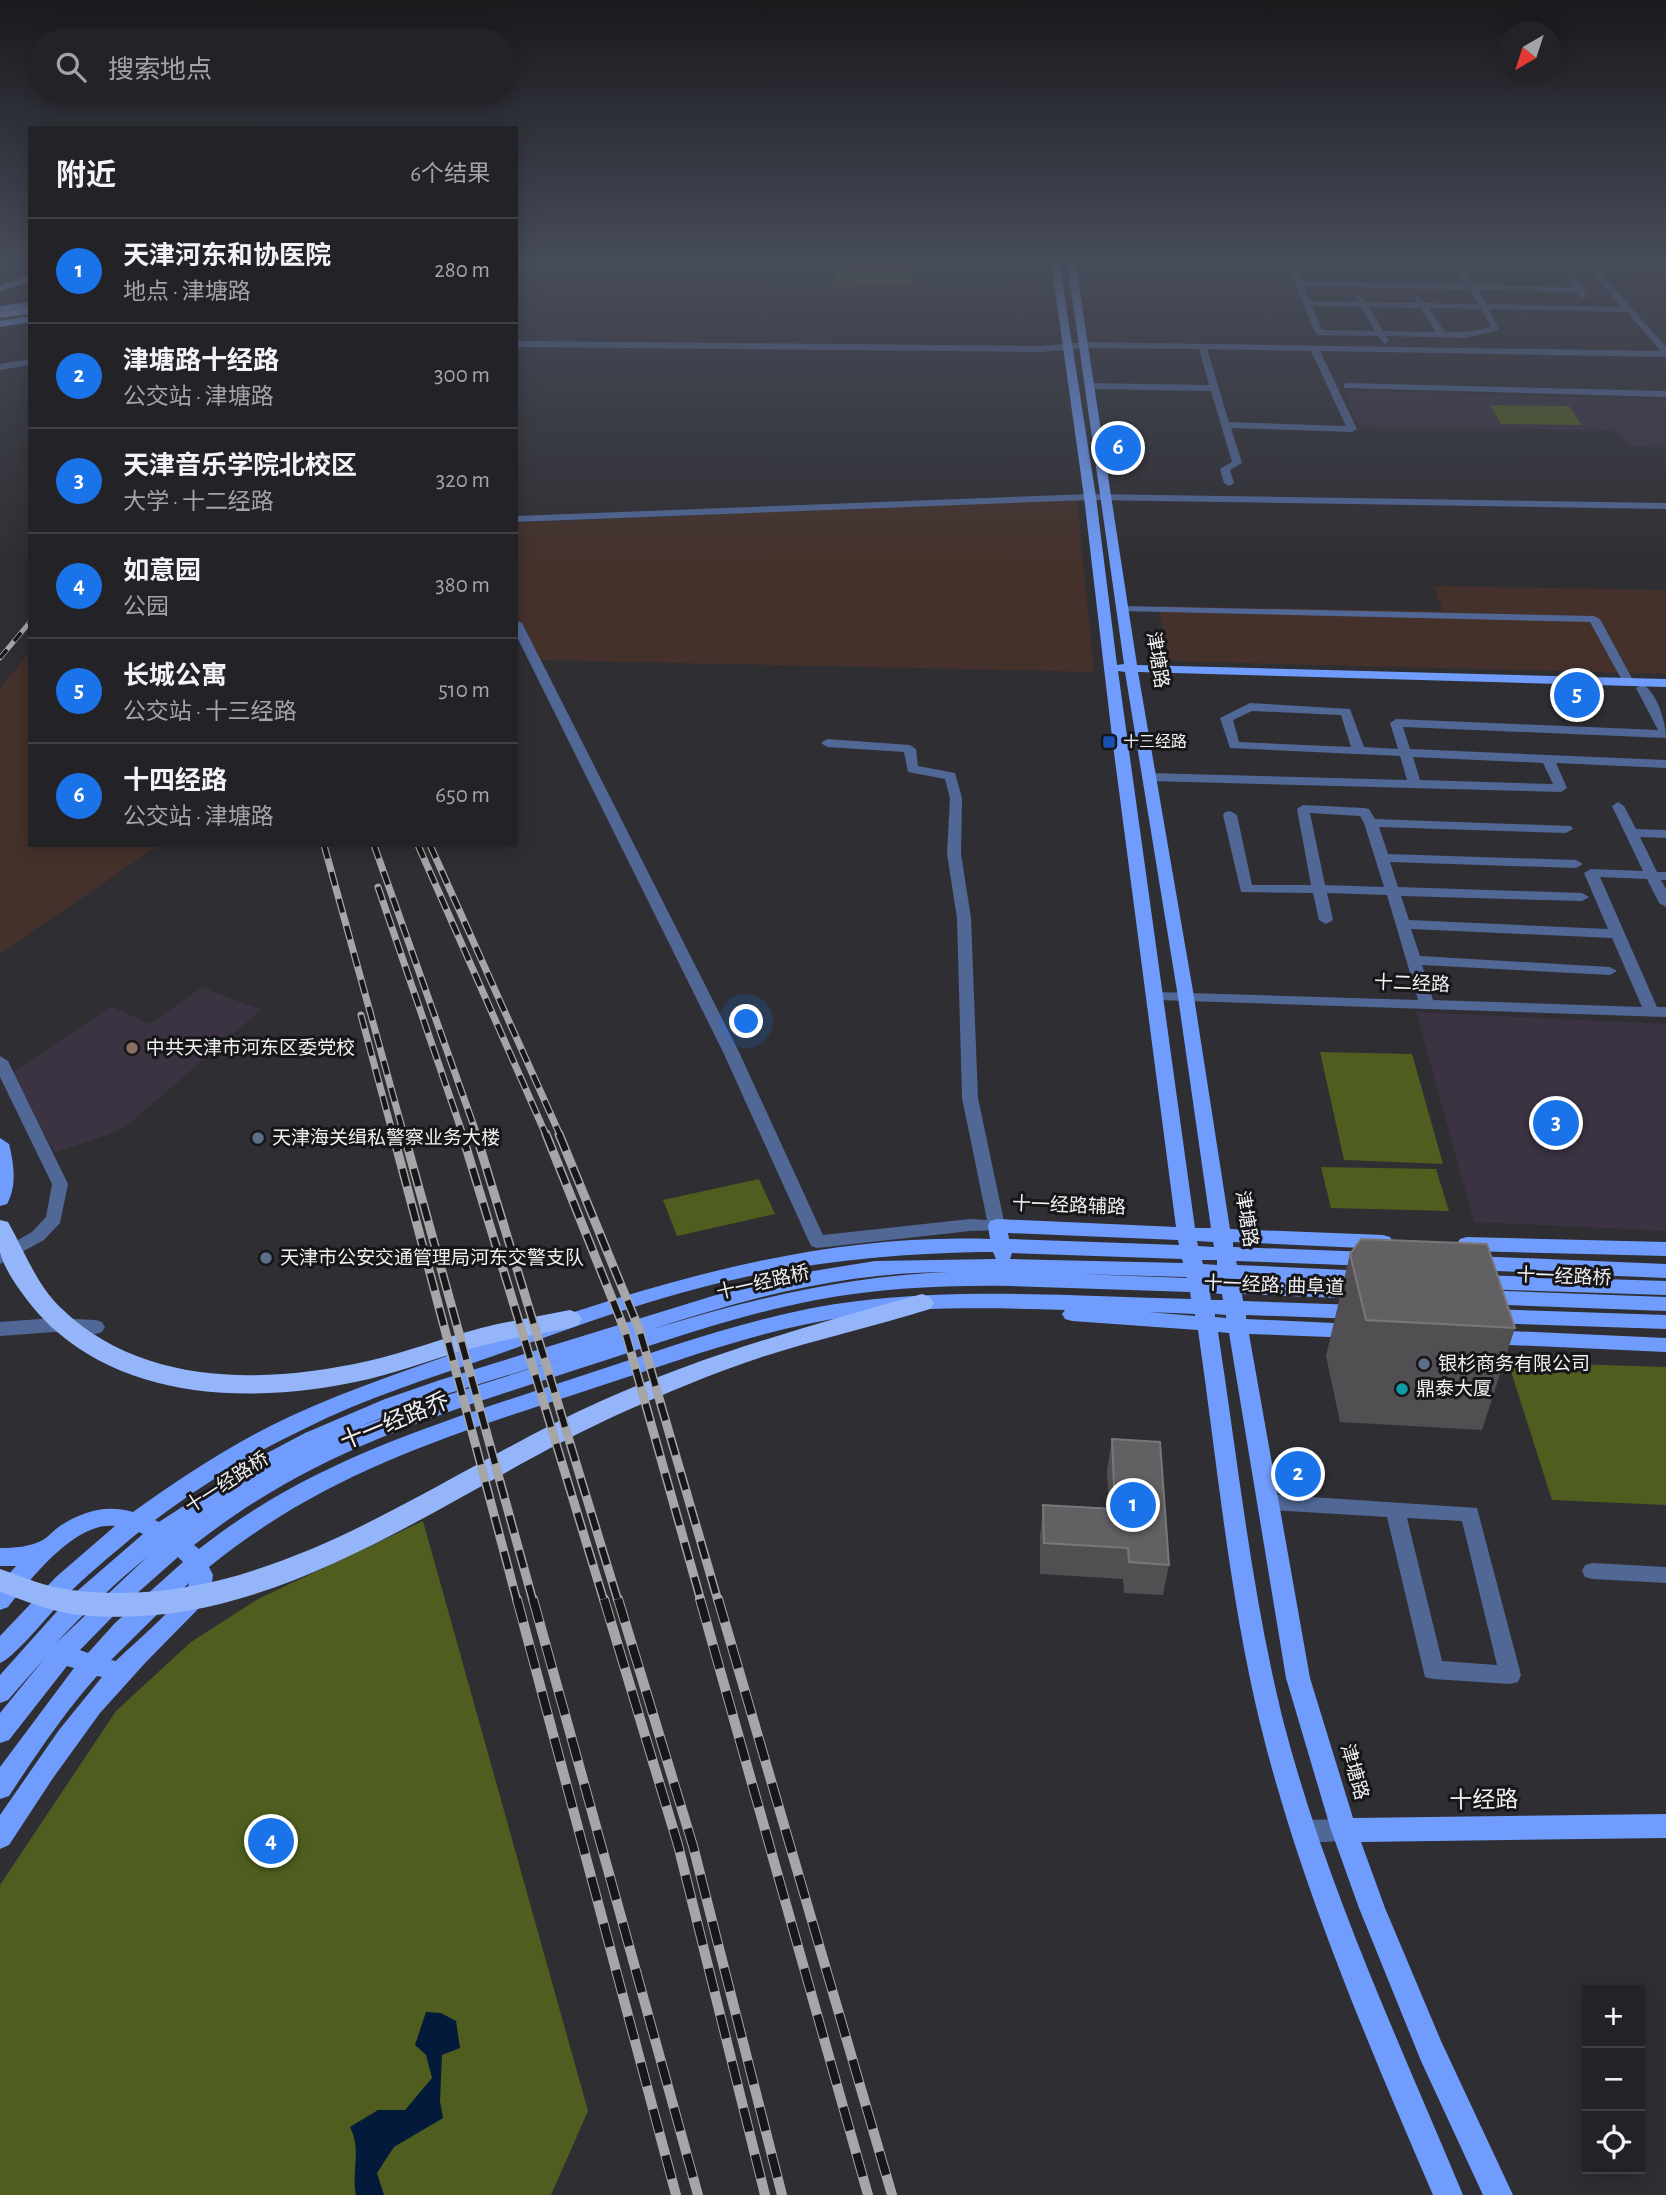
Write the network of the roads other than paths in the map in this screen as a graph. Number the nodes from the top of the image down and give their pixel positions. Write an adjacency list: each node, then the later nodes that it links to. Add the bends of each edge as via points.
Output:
1 (21, 363): 6 (street)
2 (1071, 363): 13 (main road)
3 (1086, 363): 7 (main road, 津塘路)
4 (1207, 363): 9 (street)
5 (1321, 363): 11 (street, via 1352,429)
6 (0, 367)
7 (1089, 386): 9 (street); 14 (main road, 津塘路)
8 (1347, 386): 10 (street)
9 (1214, 387): 11 (street)
10 (1666, 394)
11 (1226, 425): 12 (street, via 1237,463 1225,469)
12 (1229, 483)
13 (1090, 497): 14 (street); 16 (street); 19 (main road)
14 (1107, 498): 15 (street); 17 (main road, 津塘路)
15 (1666, 506)
16 (518, 519)
17 (1123, 609): 20 (main road, 津塘路); 23 (street, via 1594,619)
18 (518, 627): 61 (street, via 731,1052 817,1242)
19 (1110, 648): 20 (main road); 21 (main road)
20 (1133, 665): 21 (main road); 22 (main road); 22 (main road, via 1146,663); 34 (main road, 津塘路)
21 (1112, 671): 54 (main road)
22 (1183, 673): 23 (main road); 25 (main road)
23 (1628, 682): 24 (main road)
24 (1666, 683)
25 (1642, 688): 26 (main road); 27 (street)
26 (1666, 689)
27 (1666, 734): 29 (street)
28 (827, 743): 61 (street, via 910,749 912,769 951,776 956,798 954,854 964,918 970,1098)
29 (1622, 747): 31 (street, via 1396,723); 32 (street); 33 (street)
30 (1359, 751): 30 (street, via 1234,745 1226,718 1250,707 1346,712); 31 (street)
31 (1405, 753): 32 (street); 35 (street)
32 (1548, 759): 35 (street, via 1561,788)
33 (1666, 764)
34 (1149, 777): 35 (street); 55 (main road, 津塘路)
35 (1415, 785)
36 (1618, 806): 40 (street)
37 (1230, 815): 45 (street, via 1246,889)
38 (1371, 823): 39 (street); 42 (street); 45 (street, via 1364,812 1303,810)
39 (1566, 829)
40 (1631, 832): 41 (street); 44 (street)
41 (1666, 834)
42 (1382, 858): 43 (street); 46 (street)
43 (1576, 864)
44 (1659, 876): 48 (street); 51 (street, via 1591,873)
45 (1319, 889): 46 (street); 49 (street)
46 (1392, 890): 47 (street); 50 (street)
47 (1582, 897)
48 (1666, 903)
49 (1325, 920)
50 (1403, 924): 51 (street); 52 (street)
51 (1617, 934): 57 (street)
52 (1414, 960): 53 (street); 56 (street)
53 (1610, 971)
54 (1156, 996): 55 (street, 十二经路); 63 (main road)
55 (1186, 997): 56 (street, 十二经路); 64 (main road, 津塘路)
56 (1426, 1003): 57 (street, 十二经路)
57 (1658, 1012)
58 (0, 1061): 67 (street, via 60,1184 54,1219 38,1236)
59 (3, 1153): 60 (main road, via 6,1180)
60 (0, 1200)
61 (996, 1226): 63 (main road, 十一经路辅路); 76 (main road, 十一经路辅路, via 1016,1310)
62 (0, 1228): 74 (highway, via 35,1295 71,1333 127,1365 192,1380 271,1383 366,1370)
63 (1186, 1234): 64 (main road, 十一经路辅路); 76 (main road)
64 (1222, 1236): 65 (main road, 十一经路辅路); 77 (main road, 津塘路)
65 (1409, 1243)
66 (1666, 1249): 69 (main road)
67 (0, 1258)
68 (1666, 1270): 69 (main road, 十一经路桥)
69 (1458, 1280): 70 (main road, 十一经路桥); 73 (main road, 十一经路桥); 75 (main road)
70 (1666, 1288)
71 (1383, 1295): 72 (main road, 十一经路; 曲阜道); 74 (main road, 十一经路桥, via 979,1245 922,1246 738,1272); 77 (main road, 十一经路辅路); 93 (main road, 十一经路桥, via 1075,1267 917,1266 837,1274 699,1307 368,1413 280,1455 203,1501 148,1543 68,1615); 94 (main road, 十一经路桥, via 1028,1279 896,1282 763,1305 649,1338 388,1424 300,1464 227,1507 105,1606 29,1691)
72 (922, 1303): 88 (highway, via 722,1360 662,1384 529,1447 338,1548 230,1589 180,1601 92,1605); 95 (main road, 十一经路乔, via 809,1315 720,1338 398,1446 303,1491 237,1532 138,1612 92,1661)
73 (1666, 1304)
74 (570, 1319): 91 (main road, 十一经路桥, via 332,1408 221,1464 95,1555)
75 (1666, 1322)
76 (1207, 1324): 77 (main road, 十一经路辅路); 98 (main road, via 1256,1654)
77 (1239, 1326): 82 (main road, 津塘路)
78 (96, 1327): 79 (street)
79 (0, 1329)
80 (1473, 1336): 81 (main road)
81 (1666, 1345)
82 (1268, 1502): 83 (street); 97 (main road, 津塘路, via 1298,1678)
83 (1395, 1510): 83 (street, via 1470,1514 1510,1675 1433,1670)
84 (54, 1544): 85 (main road); 89 (main road); 92 (main road, via 93,1518 124,1516 149,1524 201,1568 203,1580 188,1607)
85 (0, 1558)
86 (1592, 1571): 87 (street)
87 (1666, 1574)
88 (0, 1580)
89 (0, 1600)
90 (0, 1636): 92 (main road)
91 (0, 1653)
92 (121, 1673): 99 (main road, via 63,1745)
93 (0, 1693)
94 (0, 1732)
95 (0, 1788)
96 (1666, 1826): 97 (main road, 十经路)
97 (1344, 1830): 98 (street, 十经路); 101 (main road, 津塘路, via 1431,2051)
98 (1303, 1831): 100 (main road, via 1339,1939)
99 (0, 1836)
100 (1448, 2195)
101 (1498, 2195)

